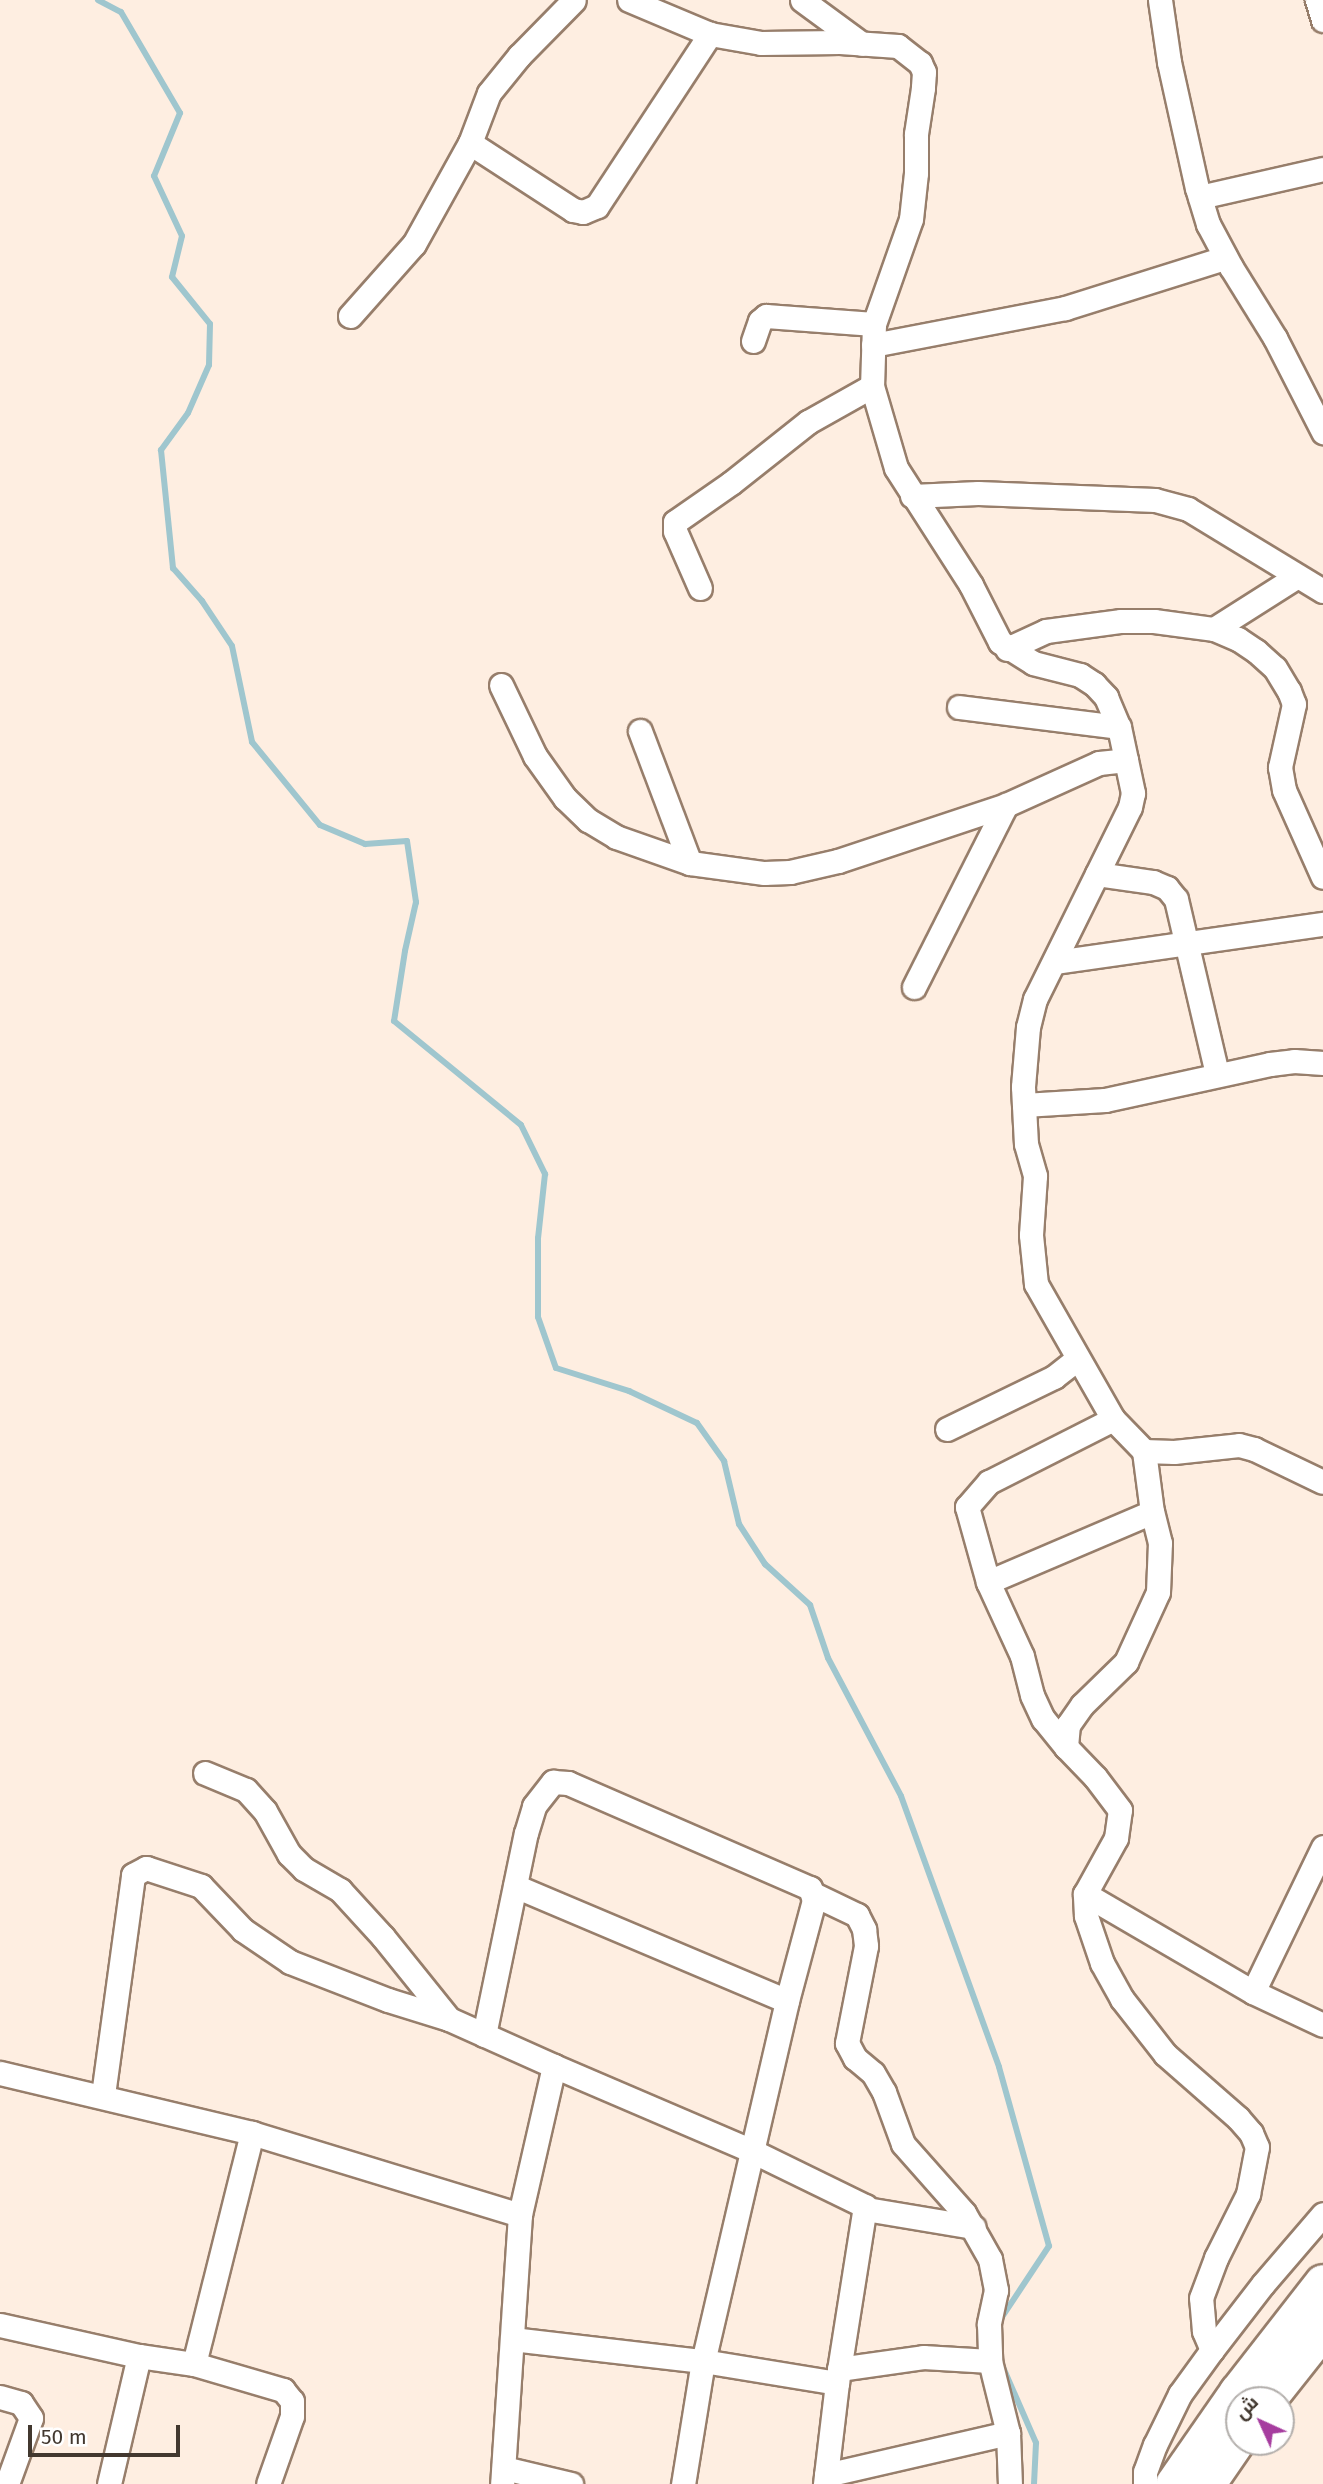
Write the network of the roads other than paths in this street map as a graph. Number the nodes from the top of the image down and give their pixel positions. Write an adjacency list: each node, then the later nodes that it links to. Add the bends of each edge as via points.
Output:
1 (574, 0): 9 (street, via 500,76)
2 (629, 0): 7 (street)
3 (802, 0): 8 (street)
4 (1160, 0): 11 (street, via 1169,62)
5 (1317, 0): 6 (street)
6 (1323, 20)
7 (710, 34): 8 (street, via 761,43); 9 (street, via 597,206 583,212 573,210)
8 (862, 44): 14 (street, via 898,46 913,56 924,72 911,219)
9 (470, 143): 13 (street, via 414,244)
10 (1323, 169): 11 (street)
11 (1200, 197): 12 (street)
12 (1226, 258): 14 (street, via 1065,308); 17 (street, via 1275,338)
13 (351, 316)
14 (874, 334): 15 (street, via 766,316); 16 (street)
15 (753, 341)
16 (872, 386): 18 (street, via 896,468); 20 (street, via 808,422 675,522)
17 (1323, 432)
18 (912, 496): 19 (street, via 978,493 1154,500 1188,509); 23 (street, via 971,584 992,630)
19 (1296, 577): 21 (street); 22 (street)
20 (701, 588)
21 (1323, 591)
22 (1214, 629): 23 (street, via 1154,621 1084,624 1046,631); 32 (street, via 1256,651 1275,668 1289,691 1293,713 1280,766 1284,790)
23 (1007, 649): 26 (street, via 1094,684 1106,696)
24 (501, 685): 30 (street, via 536,756 572,806 616,837)
25 (959, 706): 26 (street)
26 (1119, 727): 28 (street)
27 (640, 731): 30 (street)
28 (1126, 760): 29 (street, via 1090,766); 31 (street, via 1133,793 1130,807)
29 (1006, 804): 30 (street, via 838,861 790,872); 36 (street)
30 (690, 863)
31 (1097, 874): 34 (street, via 1167,888 1176,899); 35 (street)
32 (1323, 877)
33 (1323, 924): 34 (street)
34 (1186, 944): 35 (street); 38 (street)
35 (1055, 962): 39 (street, via 1035,999 1028,1027)
36 (914, 987)
37 (1323, 1063): 38 (street, via 1294,1061)
38 (1217, 1074): 39 (street, via 1105,1100)
39 (1024, 1105): 40 (street, via 1026,1144 1035,1176 1031,1235 1036,1284)
40 (1077, 1359): 41 (street); 42 (street, via 1054,1377)
41 (1113, 1419): 43 (street); 46 (street, via 989,1482 975,1496 967,1507)
42 (947, 1429)
43 (1144, 1451): 44 (street, via 1240,1446); 45 (street)
44 (1323, 1482)
45 (1152, 1512): 46 (street); 47 (street, via 1160,1543 1158,1592 1126,1662 1068,1725)
46 (988, 1582): 47 (street, via 1043,1719)
47 (1066, 1747): 52 (street, via 1119,1810 1116,1838)
48 (205, 1773): 55 (street, via 246,1790 265,1811 289,1854 304,1869 340,1890)
49 (1323, 1847): 53 (street)
50 (515, 1886): 51 (street, via 534,1806 552,1782 568,1783 792,1879); 54 (street); 57 (street)
51 (813, 1894): 54 (street); 66 (street, via 857,1916 864,1929 866,1946 847,2043 878,2082 902,2144)
52 (1085, 1894): 53 (street); 71 (street, via 1102,1963 1122,1998 1165,2054 1238,2118 1257,2147 1248,2194 1201,2298 1203,2331)
53 (1253, 1992): 56 (street)
54 (787, 2001): 62 (street)
55 (449, 2019): 57 (street); 60 (street, via 290,1962 243,1930 201,1886 146,1868 133,1875)
56 (1323, 2025)
57 (484, 2035): 58 (street)
58 (554, 2066): 62 (street); 65 (street)
59 (0, 2073): 60 (street)
60 (103, 2095): 61 (street)
61 (251, 2133): 65 (street); 75 (street)
62 (752, 2151): 63 (street); 73 (street)
63 (866, 2208): 66 (street); 76 (street)
64 (1323, 2214): 71 (street)
65 (520, 2215): 70 (street)
66 (974, 2227): 74 (street, via 990,2259 996,2290 989,2324)
67 (1323, 2283): 90 (highway)
68 (0, 2325): 72 (street)
69 (1323, 2328): 77 (highway)
70 (512, 2339): 73 (street); 81 (street)
71 (1212, 2350): 89 (street, via 1180,2394 1155,2445)
72 (139, 2356): 75 (street); 84 (street)
73 (704, 2361): 76 (street); 87 (street)
74 (990, 2361): 76 (street, via 923,2357); 79 (street)
75 (194, 2364): 85 (street, via 283,2390 292,2401 292,2416)
76 (838, 2376): 82 (street)
77 (1277, 2386)
78 (0, 2397): 83 (street, via 20,2403 31,2418)
79 (1008, 2433): 82 (street); 88 (street)
80 (1225, 2456): 91 (highway)
81 (503, 2476): 86 (street)
82 (825, 2479)
83 (7, 2484)
84 (109, 2484)
85 (268, 2484)
86 (571, 2484)
87 (684, 2484)
88 (1010, 2484)
89 (1145, 2484)
90 (1174, 2484)
91 (1206, 2484)

